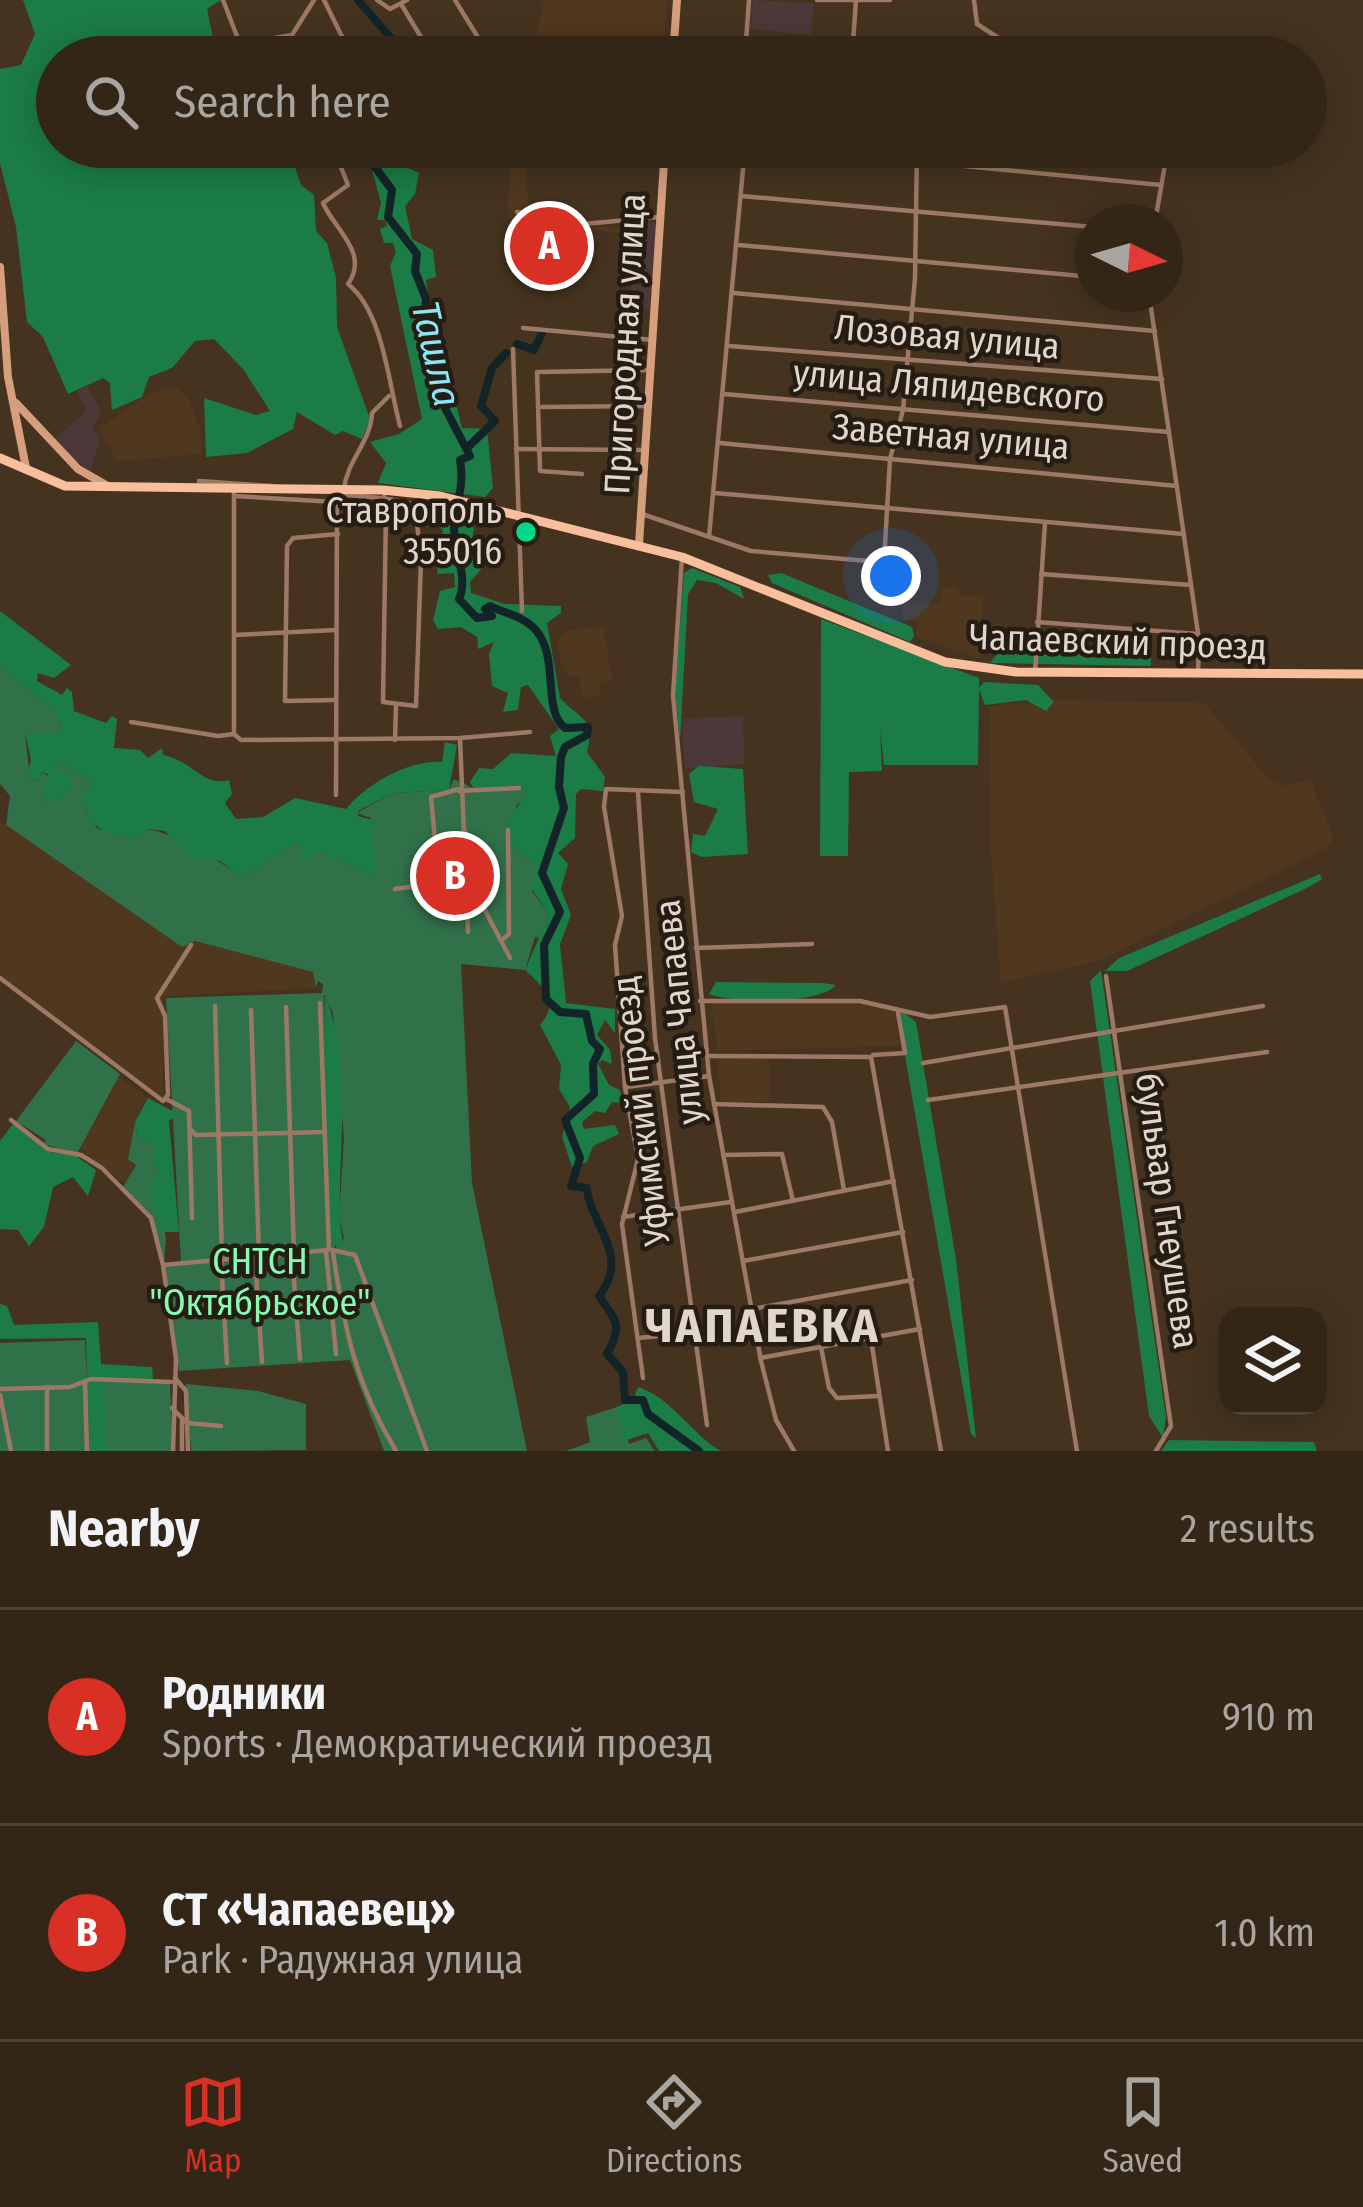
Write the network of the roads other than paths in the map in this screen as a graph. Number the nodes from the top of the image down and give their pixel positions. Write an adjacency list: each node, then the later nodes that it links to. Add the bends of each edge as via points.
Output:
1 (223, 0): 14 (street)
2 (314, 0): 13 (street)
3 (324, 0): 16 (street)
4 (377, 0): 11 (street, via 386,9)
5 (455, 0): 18 (street)
6 (677, 0): 19 (street)
7 (749, 0): 20 (street)
8 (817, 0): 12 (street)
9 (890, 0): 12 (street)
10 (974, 0): 22 (street, via 973,16)
11 (404, 2): 17 (street)
12 (856, 2): 21 (street)
13 (292, 35): 15 (street)
14 (237, 36)
15 (286, 36)
16 (342, 36)
17 (422, 36)
18 (477, 36)
19 (674, 36)
20 (746, 36)
21 (853, 36)
22 (993, 36)
23 (341, 168): 52 (street, via 348,185 323,203 348,238 355,268 348,284 360,291 375,324)
24 (663, 168): 34 (street, Пригородная улица)
25 (744, 168): 30 (street)
26 (916, 168): 32 (street)
27 (980, 168): 29 (street)
28 (1165, 168): 29 (street)
29 (1162, 185): 31 (street)
30 (741, 196): 32 (street); 36 (street)
31 (1158, 204)
32 (913, 211): 35 (street); 37 (street)
33 (517, 212): 34 (street, via 584,224)
34 (659, 218): 45 (street, Пригородная улица)
35 (1075, 224)
36 (739, 245): 37 (street); 40 (street)
37 (915, 261): 39 (street); 41 (street)
38 (0, 267): 51 (street)
39 (1075, 276)
40 (734, 293): 41 (street); 46 (street)
41 (911, 310): 44 (street); 48 (street)
42 (1152, 312): 44 (street)
43 (523, 328): 45 (street)
44 (1155, 331): 50 (street)
45 (653, 340): 49 (street, Пригородная улица)
46 (729, 346): 48 (street, Лозовая улица); 53 (street)
47 (513, 349): 62 (street)
48 (906, 360): 50 (street, Лозовая улица); 56 (street)
49 (652, 370): 54 (street, Пригородная улица); 55 (street, via 537,372)
50 (1162, 379): 58 (street)
51 (9, 385): 59 (street); 60 (street)
52 (391, 394): 57 (street); 76 (street, via 372,413 371,431)
53 (724, 394): 56 (street, улица Ляпидевского); 61 (street)
54 (650, 406): 55 (street); 64 (street, Пригородная улица)
55 (539, 407): 63 (street)
56 (903, 410): 58 (street, улица Ляпидевского); 66 (street)
57 (400, 426)
58 (1169, 432): 72 (street)
59 (18, 433): 60 (street, via 25,424); 65 (street)
60 (44, 437): 71 (street)
61 (719, 443): 66 (street, Заветная улица); 75 (street)
62 (516, 448): 63 (street); 79 (street)
63 (540, 448): 64 (street); 69 (street, via 540,471)
64 (648, 450): 80 (street, Пригородная улица)
65 (21, 452): 67 (street, via 19,461); 68 (street)
66 (890, 459): 72 (street, Заветная улица); 78 (street)
67 (4, 460): 68 (main road, Чапаевский проезд)
68 (29, 473): 71 (main road, Чапаевский проезд, via 58,485)
69 (583, 474)
70 (199, 481): 73 (street, via 273,483)
71 (108, 485): 74 (main road, Чапаевский проезд)
72 (1177, 486): 83 (street)
73 (270, 492): 74 (main road, Чапаевский проезд); 76 (main road, Чапаевский проезд)
74 (234, 493): 76 (street); 96 (street)
75 (715, 493): 78 (street); 84 (street)
76 (338, 494): 77 (main road, Чапаевский проезд); 82 (street)
77 (384, 495): 79 (main road, Чапаевский проезд); 101 (street, via 383,702); 101 (street, via 415,505 421,559 419,703)
78 (886, 509): 81 (street); 87 (street)
79 (518, 513): 85 (main road, Чапаевский проезд); 91 (street)
80 (642, 514): 84 (street); 85 (street, Пригородная улица)
81 (1045, 522): 83 (street); 89 (street)
82 (338, 534): 93 (street); 94 (street, via 289,540)
83 (1184, 534): 90 (street)
84 (709, 537): 87 (street, via 751,551)
85 (639, 544): 86 (main road, Чапаевский проезд)
86 (682, 557): 97 (main road, Чапаевский проезд, via 946,662); 111 (street, улица Чапаева, via 673,695)
87 (884, 562): 88 (street)
88 (916, 566)
89 (1040, 574): 90 (street); 92 (street)
90 (1191, 585): 95 (street)
91 (522, 611)
92 (1037, 622): 95 (street); 97 (street)
93 (335, 630): 94 (street); 100 (street)
94 (286, 634): 96 (street); 100 (street, via 285,701)
95 (1198, 634): 99 (street)
96 (234, 635): 104 (street)
97 (1035, 673): 99 (main road, Чапаевский проезд)
98 (1363, 674): 99 (main road, Чапаевский проезд)
99 (1198, 676)
100 (335, 700): 106 (street)
101 (396, 706): 107 (street)
102 (130, 722): 104 (street)
103 (530, 732): 105 (street)
104 (234, 734): 106 (street)
105 (460, 738): 107 (street); 109 (street)
106 (336, 739): 107 (street); 112 (street)
107 (395, 740)
108 (519, 788): 109 (street)
109 (459, 790): 113 (street); 116 (street, via 431,797)
110 (638, 790): 111 (street); 141 (street, Уфимский проезд); 142 (street, via 606,789 604,830 622,916 615,945)
111 (683, 792): 122 (street, улица Чапаева)
112 (336, 795)
113 (460, 822): 115 (street); 119 (street, via 478,897)
114 (508, 830): 119 (street, via 509,934)
115 (465, 878): 116 (street); 118 (street)
116 (439, 883): 117 (street)
117 (395, 890)
118 (468, 932)
119 (502, 940): 123 (street)
120 (812, 944): 122 (street)
121 (190, 945): 144 (street, via 157,998 166,1016)
122 (696, 948): 126 (street, улица Чапаева)
123 (510, 958)
124 (1106, 976): 133 (street, бульвар Гнеушева)
125 (0, 978): 144 (street, via 158,1101)
126 (700, 1001): 132 (street, via 871,1002); 137 (street, улица Чапаева)
127 (320, 1003): 149 (street)
128 (215, 1006): 151 (street)
129 (1263, 1006): 133 (street)
130 (286, 1007): 150 (street)
131 (251, 1010): 152 (street)
132 (897, 1012): 134 (street, via 930,1016 1003,1005); 136 (street, via 904,1053)
133 (1114, 1033): 134 (street); 139 (street, бульвар Гнеушева)
134 (1015, 1050): 138 (street); 143 (street)
135 (1267, 1052): 139 (street)
136 (867, 1055): 137 (street); 154 (street)
137 (707, 1056): 140 (street, улица Чапаева)
138 (923, 1063)
139 (1120, 1075): 143 (street); 201 (street, бульвар Гнеушева, via 1172,1426)
140 (710, 1076): 141 (street); 146 (street, улица Чапаева)
141 (664, 1082): 142 (street); 158 (street, Уфимский проезд)
142 (626, 1087): 161 (street, via 638,1160)
143 (1021, 1090): 145 (street); 200 (street)
144 (166, 1099): 148 (street, via 188,1109)
145 (928, 1100)
146 (714, 1104): 153 (street, улица Чапаева); 155 (street, via 823,1107)
147 (11, 1120): 168 (street, via 47,1149 101,1168 151,1218)
148 (190, 1130): 151 (street); 160 (street)
149 (325, 1132): 150 (street); 163 (street)
150 (290, 1133): 152 (street); 164 (street)
151 (217, 1135): 152 (street); 166 (street)
152 (254, 1135): 165 (street)
153 (723, 1155): 156 (street, via 782,1154); 157 (street, улица Чапаева)
154 (894, 1181): 155 (street); 162 (street)
155 (844, 1190): 156 (street)
156 (793, 1201): 159 (street)
157 (731, 1202): 158 (street); 159 (street, улица Чапаева)
158 (680, 1208): 161 (street); 172 (street, Уфимский проезд)
159 (733, 1212): 167 (street, улица Чапаева)
160 (192, 1217)
161 (622, 1217): 173 (street)
162 (903, 1232): 167 (street); 169 (street)
163 (329, 1251): 164 (street); 176 (street); 195 (street, via 363,1395); 196 (street, via 355,1255)
164 (293, 1254): 165 (street); 178 (street)
165 (257, 1257): 166 (street); 180 (street)
166 (222, 1260): 168 (street); 179 (street)
167 (742, 1261): 170 (street, улица Чапаева)
168 (164, 1265): 182 (street)
169 (912, 1280): 170 (street); 171 (street)
170 (751, 1309): 177 (street, улица Чапаева)
171 (920, 1329): 174 (street); 199 (street)
172 (696, 1334): 173 (street); 189 (street, Уфимский проезд)
173 (638, 1338): 181 (street)
174 (871, 1339): 175 (street); 186 (street)
175 (821, 1347): 177 (street); 186 (street, via 837,1398)
176 (336, 1354)
177 (760, 1358): 197 (street, улица Чапаева, via 776,1420)
178 (300, 1359)
179 (227, 1363)
180 (262, 1363)
181 (643, 1378)
182 (173, 1380): 183 (street); 187 (street); 188 (street, via 185,1390)
183 (85, 1382): 184 (street); 193 (street)
184 (47, 1387): 185 (street); 192 (street)
185 (0, 1392): 191 (street)
186 (880, 1395): 198 (street)
187 (172, 1408): 188 (street); 194 (street)
188 (185, 1421): 190 (street); 194 (street)
189 (707, 1425)
190 (220, 1426)
191 (11, 1451)
192 (47, 1451)
193 (87, 1451)
194 (181, 1451)
195 (396, 1451)
196 (427, 1451)
197 (794, 1451)
198 (888, 1451)
199 (941, 1451)
200 (1077, 1451)
201 (1156, 1451)

